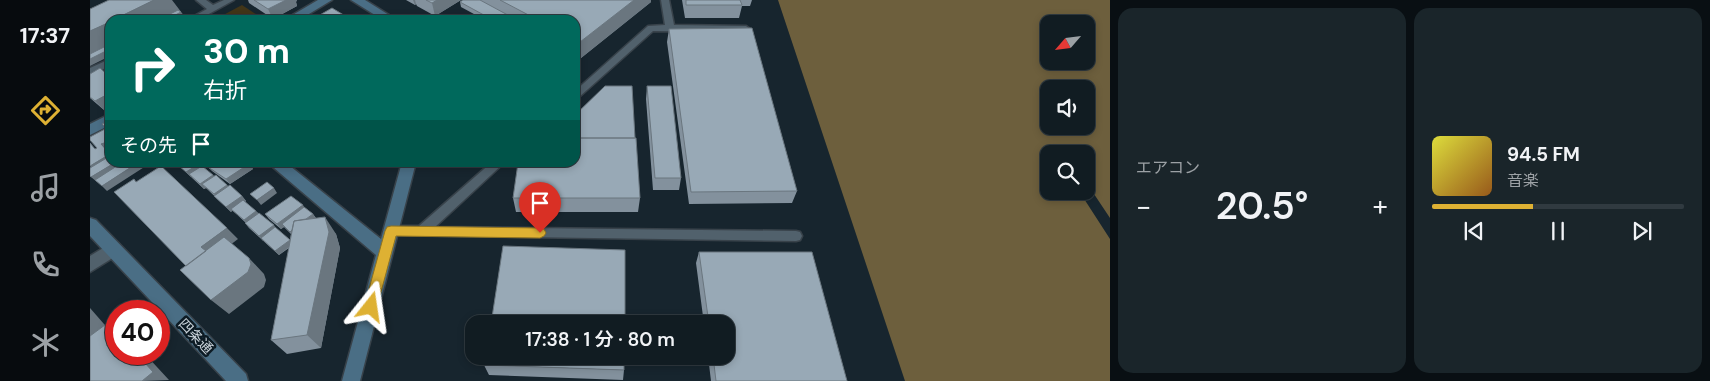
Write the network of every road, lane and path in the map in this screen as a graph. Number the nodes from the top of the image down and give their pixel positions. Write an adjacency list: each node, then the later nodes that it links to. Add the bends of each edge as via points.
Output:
1 (200, 0): 6 (lane)
2 (230, 0): 6 (lane)
3 (326, 0): 8 (street)
4 (356, 0): 9 (street)
5 (665, 0): 10 (lane)
6 (214, 9): 7 (lane)
7 (201, 15)
8 (299, 15)
9 (382, 15)
10 (670, 28): 11 (lane); 14 (lane, via 651,28)
11 (746, 29)
12 (105, 64): 13 (lane)
13 (90, 72)
14 (580, 85)
15 (105, 122): 16 (street)
16 (90, 130)
17 (280, 167): 25 (street)
18 (408, 167): 21 (street)
19 (494, 167): 22 (lane)
20 (90, 225): 24 (street, 四条通)
21 (391, 231): 22 (lane); 25 (street)
22 (422, 231): 23 (lane)
23 (796, 236)
24 (113, 249): 26 (street); 27 (street, 四条通)
25 (385, 252): 28 (street)
26 (90, 265)
27 (239, 381)
28 (351, 381)

